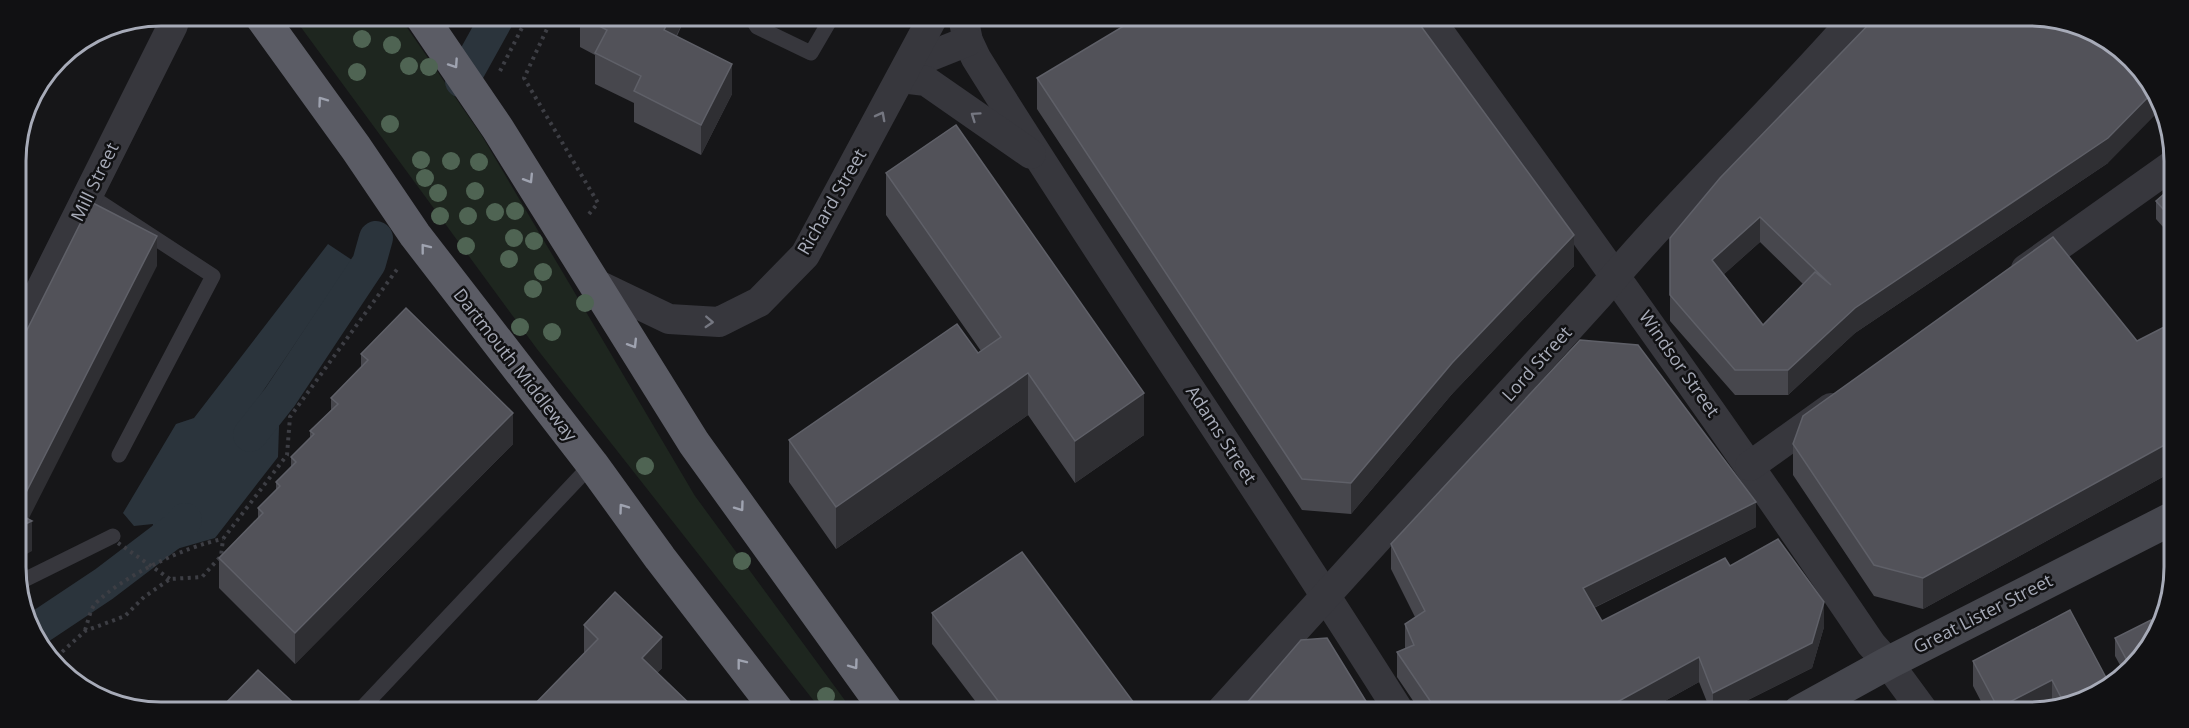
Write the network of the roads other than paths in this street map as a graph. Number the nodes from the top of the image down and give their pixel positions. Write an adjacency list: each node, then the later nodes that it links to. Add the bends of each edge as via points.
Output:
1 (173, 26): 13 (street, Mill Street)
2 (268, 26): 20 (highway, Dartmouth Middleway, one-way to 2, via 415,235)
3 (428, 26): 16 (highway, one-way to 16)
4 (756, 26): 5 (lane, via 811,52)
5 (827, 26)
6 (928, 26): 10 (street, Richard Street)
7 (1435, 26): 14 (street, Windsor Street)
8 (1848, 26): 14 (street, Lord Street)
9 (965, 29): 10 (street); 11 (street, Adams Street, via 976,58)
10 (905, 71): 11 (street, Adams Street, one-way to 10, via 926,81); 16 (street, Richard Street, one-way to 10, via 669,319 719,322 759,302 805,255)
11 (1040, 161): 25 (street, Adams Street)
12 (2164, 171): 15 (street)
13 (89, 195): 17 (street, Mill Street); 19 (lane, via 213,276)
14 (1616, 275): 21 (street, Windsor Street); 25 (street, Lord Street)
15 (2008, 282)
16 (596, 284): 29 (highway, one-way to 29, via 694,443)
17 (26, 319)
18 (1855, 391): 21 (street)
19 (119, 455)
20 (592, 464): 27 (lane); 28 (highway, Dartmouth Middleway, one-way to 20)
21 (1750, 466): 26 (street, Windsor Street, via 1871,644)
22 (2164, 523): 26 (main road, Great Lister Street)
23 (115, 539): 24 (lane)
24 (26, 579)
25 (1327, 596): 30 (street, Lord Street); 31 (street, Adams Street)
26 (1888, 663): 32 (main road, Great Lister Street); 33 (street, Windsor Street)
27 (368, 702)
28 (771, 702)
29 (880, 702)
30 (1229, 702)
31 (1393, 702)
32 (1817, 702)
33 (1917, 702)

